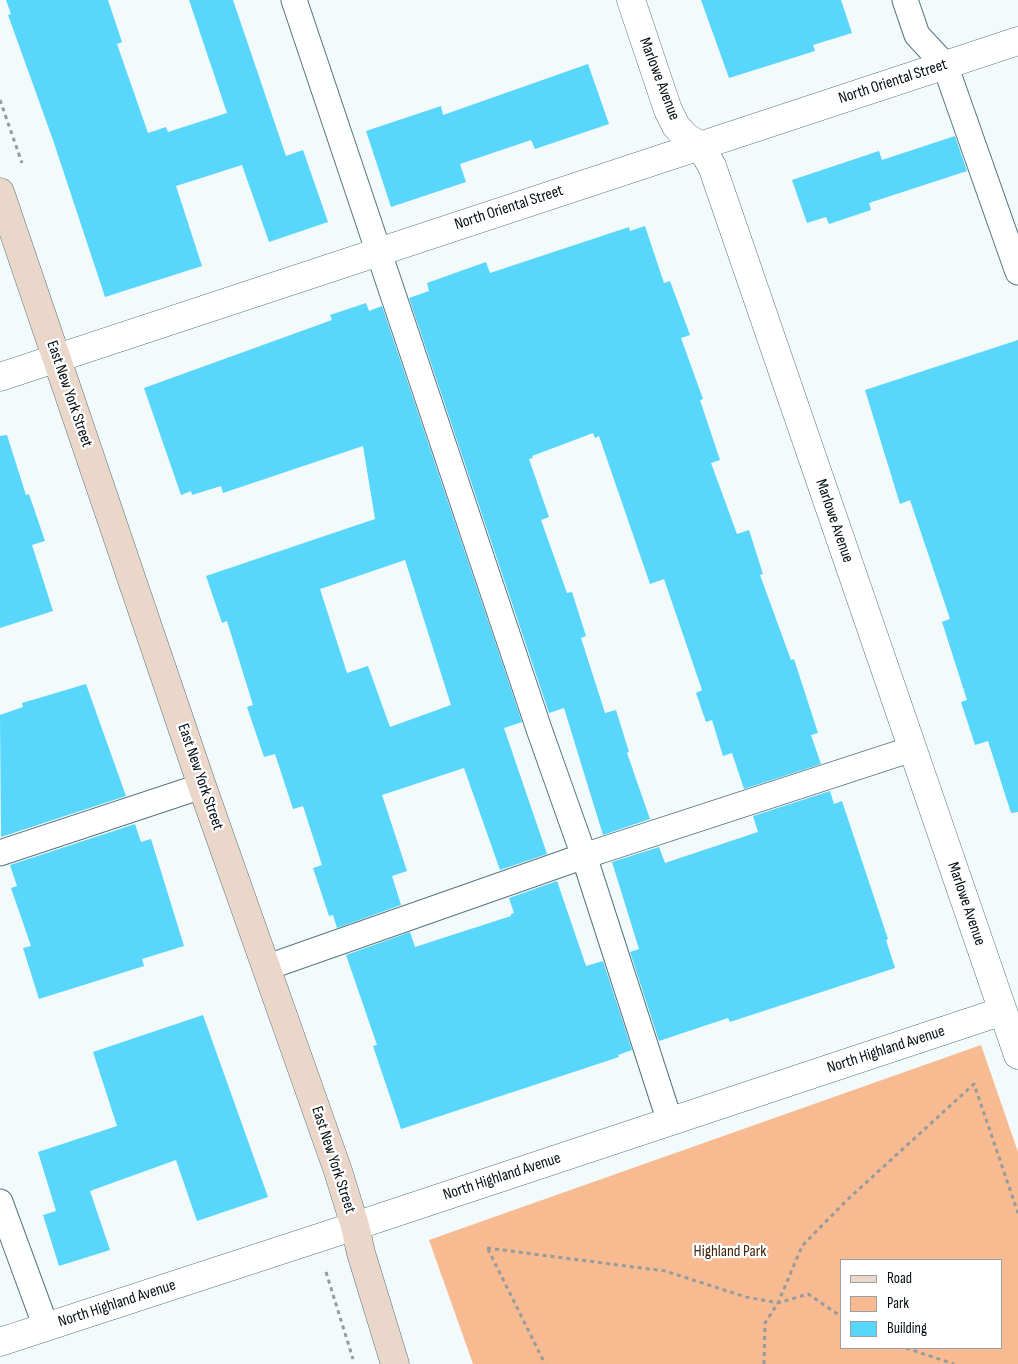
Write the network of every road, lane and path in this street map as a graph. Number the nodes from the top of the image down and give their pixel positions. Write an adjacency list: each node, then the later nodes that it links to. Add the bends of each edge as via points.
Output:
1 (294, 0): 8 (lane)
2 (631, 0): 6 (street, Marlowe Avenue, via 668,110 676,126)
3 (905, 0): 5 (lane, via 917,35)
4 (1018, 41): 5 (street, North Oriental Street)
5 (945, 65): 6 (street, North Oriental Street); 9 (lane)
6 (699, 145): 8 (street, North Oriental Street); 12 (street, Marlowe Avenue, via 712,166)
7 (0, 192): 10 (main road, East New York Street)
8 (380, 251): 10 (street, North Oriental Street); 15 (lane)
9 (1018, 272)
10 (58, 358): 11 (street, North Oriental Street); 13 (main road, East New York Street)
11 (0, 377)
12 (912, 749): 15 (lane); 17 (street, Marlowe Avenue)
13 (202, 786): 14 (lane); 16 (main road, East New York Street)
14 (0, 853)
15 (584, 856): 16 (lane); 19 (lane)
16 (268, 967): 22 (main road, East New York Street)
17 (1003, 1011): 18 (street, Marlowe Avenue); 19 (street, North Highland Avenue)
18 (1018, 1055)
19 (670, 1122): 22 (street, North Highland Avenue)
20 (0, 1202): 26 (lane)
21 (1018, 1213): 24 (path, via 974,1084 847,1200 802,1246)
22 (355, 1226): 26 (street, North Highland Avenue); 30 (main road, East New York Street, via 360,1253)
23 (329, 1288): 29 (path)
24 (778, 1303): 25 (path, via 808,1294); 31 (path, via 746,1297 665,1271 487,1248); 32 (path, via 765,1323)
25 (840, 1316)
26 (46, 1327): 27 (street, North Highland Avenue)
27 (0, 1342)
28 (909, 1349): 33 (path)
29 (355, 1364)
30 (395, 1364)
31 (545, 1364)
32 (764, 1364)
33 (954, 1364)

